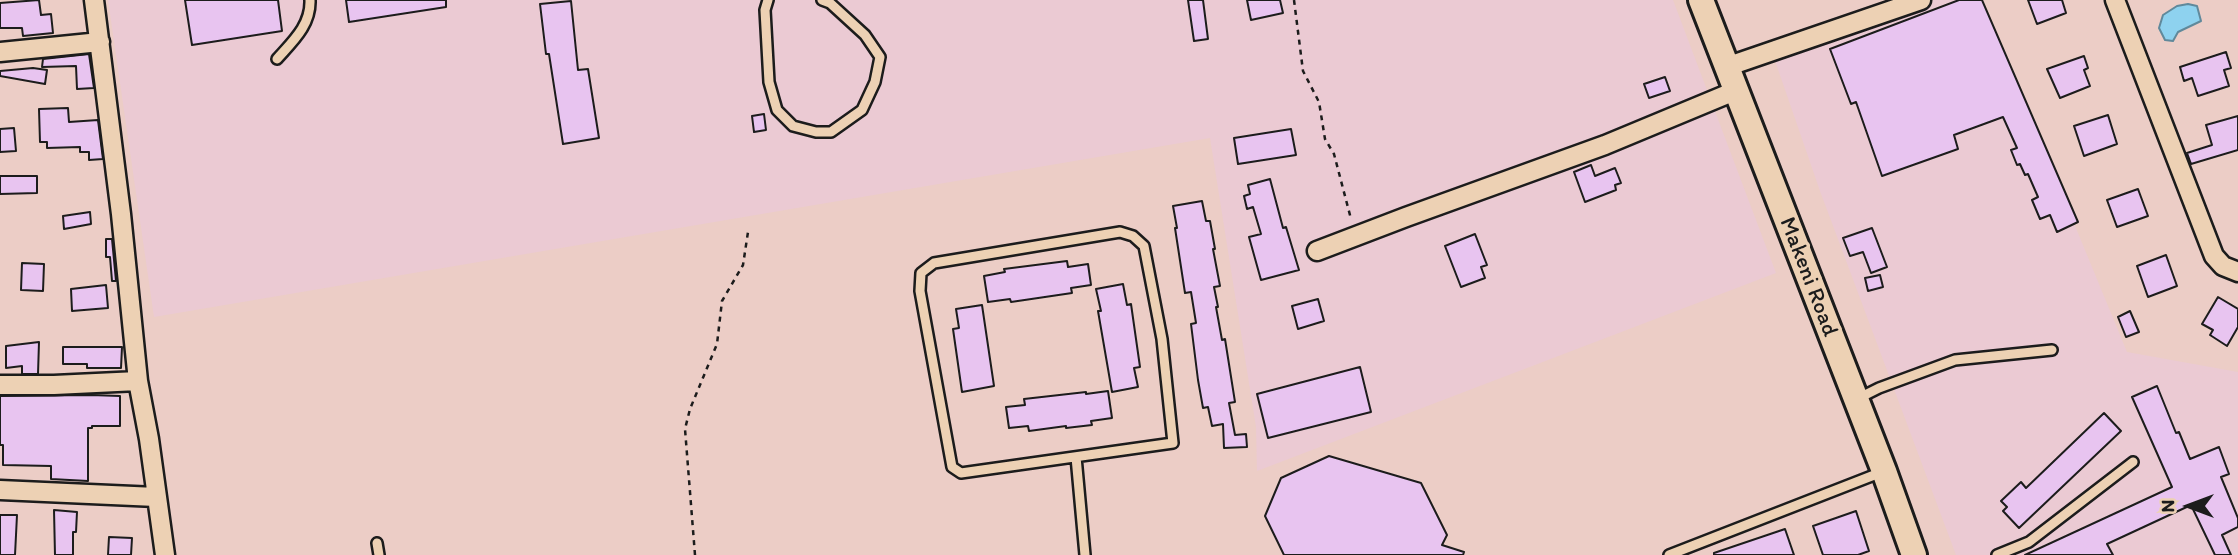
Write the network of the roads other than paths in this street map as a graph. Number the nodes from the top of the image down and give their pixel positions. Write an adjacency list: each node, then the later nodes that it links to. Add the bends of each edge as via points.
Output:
1 (94, 0): 8 (street)
2 (310, 0): 10 (lane, via 307,22)
3 (768, 0): 4 (lane, via 769,82 777,110 793,126 831,132 862,110 880,57 865,35)
4 (822, 0)
5 (1701, 0): 11 (main road, Makeni Road)
6 (1921, 0): 11 (street)
7 (2115, 0): 14 (street, via 2214,256)
8 (100, 42): 9 (street); 16 (street)
9 (0, 52)
10 (277, 59)
11 (1726, 67): 12 (main road, Makeni Road)
12 (1735, 91): 13 (street, via 1605,145); 18 (main road, Makeni Road)
13 (1317, 251)
14 (2238, 272)
15 (2052, 350): 18 (lane, via 1955,360)
16 (138, 382): 17 (street); 23 (street)
17 (0, 385)
18 (1855, 400): 21 (main road, Makeni Road)
19 (1076, 457): 19 (lane, via 961,473 952,467 920,291 921,273 934,263 1120,232 1144,246 1162,339 1173,443); 27 (lane)
20 (2133, 462): 30 (lane, via 2029,542)
21 (1884, 471): 28 (lane); 29 (main road, Makeni Road)
22 (0, 491): 23 (street)
23 (156, 497): 25 (street)
24 (377, 543): 26 (lane)
25 (165, 555)
26 (379, 555)
27 (1084, 555)
28 (1669, 555)
29 (1914, 555)
30 (1997, 555)

